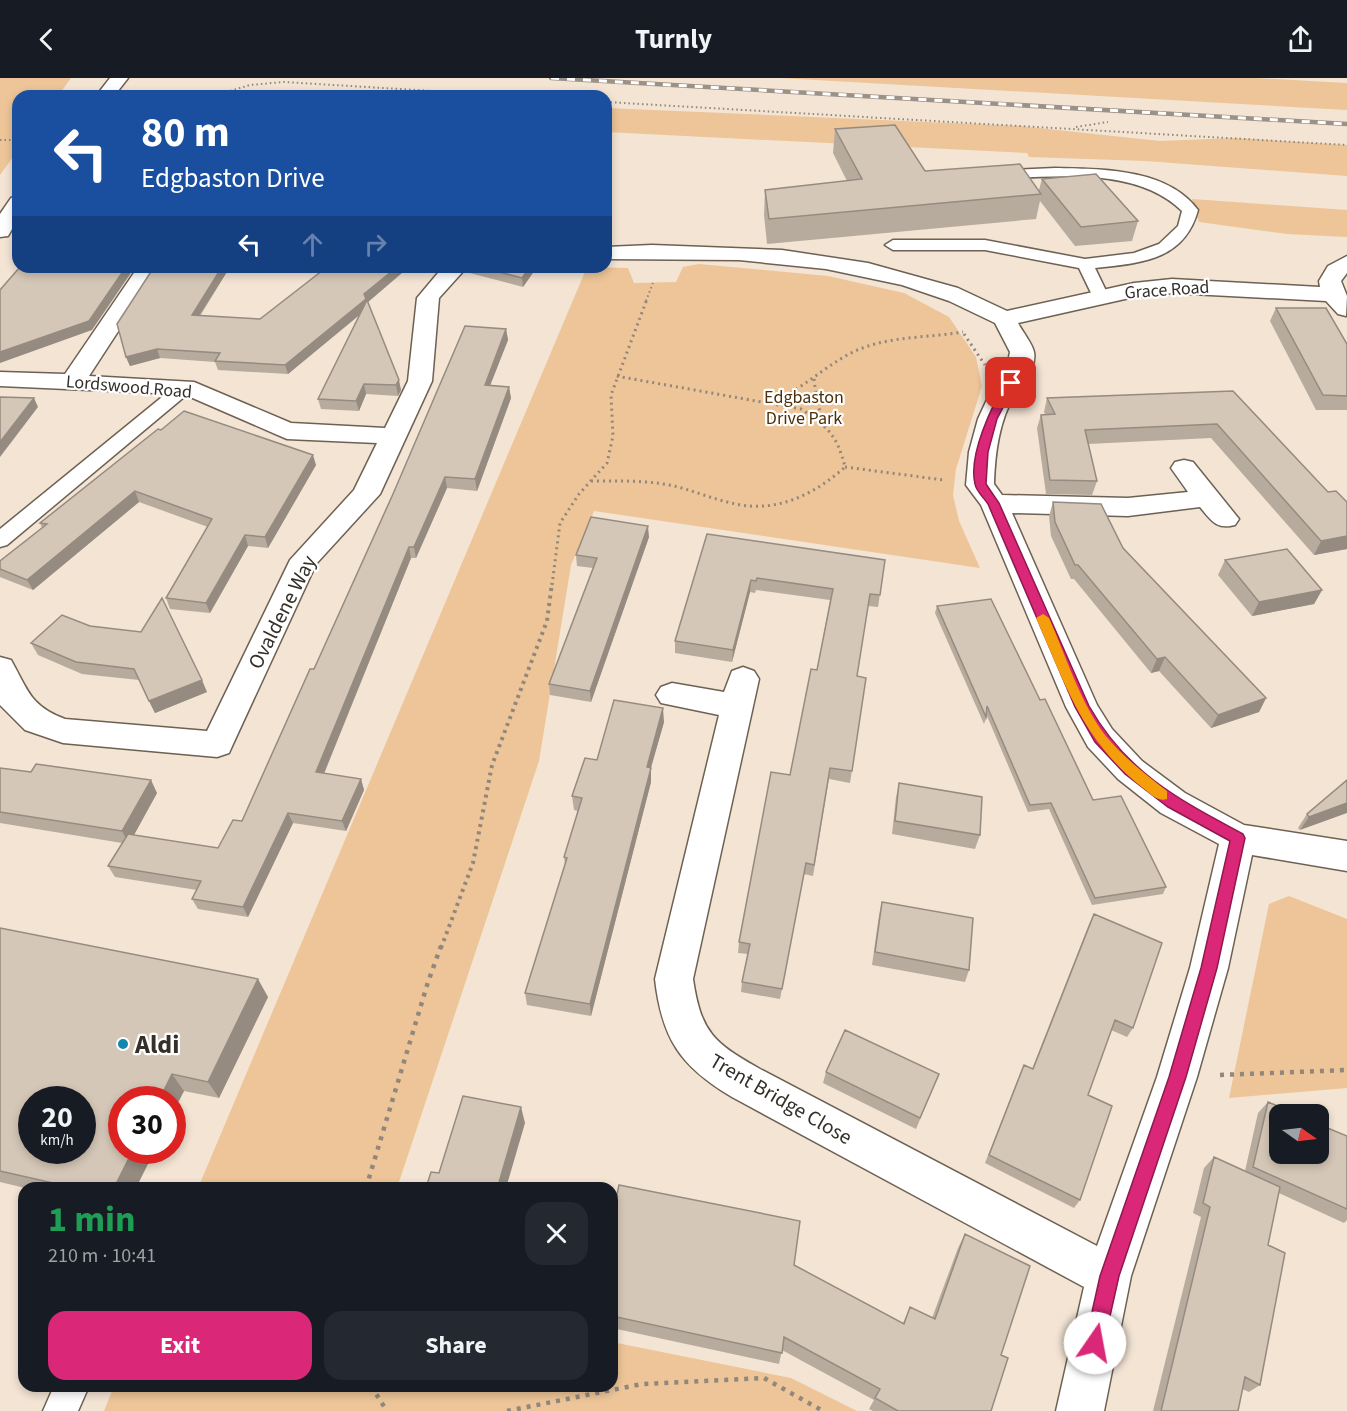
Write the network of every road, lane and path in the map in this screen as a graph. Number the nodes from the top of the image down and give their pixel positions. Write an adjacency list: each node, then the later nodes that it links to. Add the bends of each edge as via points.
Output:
1 (119, 78): 2 (street)
2 (110, 90)
3 (233, 90): 4 (path, via 284,81)
4 (423, 90)
5 (612, 102): 7 (path)
6 (1108, 122): 7 (path)
7 (1071, 128): 8 (path)
8 (1347, 145)
9 (1011, 174): 14 (lane, via 1061,172 1141,182 1181,198 1190,210 1188,225 1173,243 1155,252)
10 (892, 245): 14 (lane, via 986,245)
11 (612, 253): 12 (street)
12 (662, 259): 19 (street, via 715,250 770,255 900,278 951,293); 22 (path)
13 (1347, 263): 18 (street, via 1330,281)
14 (1085, 264): 17 (lane)
15 (144, 273): 25 (street)
16 (449, 273): 30 (street, Ovaldene Way, via 428,298 420,381)
17 (1101, 297): 18 (street, Grace Road, via 1172,286); 19 (street, Grace Road)
18 (1340, 302)
19 (1004, 319): 27 (street, via 1022,352 1018,373)
20 (954, 324): 21 (path)
21 (963, 332): 23 (path, via 865,347); 27 (path)
22 (616, 376): 28 (path); 33 (path, via 611,395 614,436 607,463)
23 (814, 378): 28 (path, via 788,398); 29 (path, via 817,404)
24 (0, 379): 25 (street, Lordswood Road)
25 (73, 381): 26 (street, Lordswood Road)
26 (184, 388): 30 (street, Lordswood Road, via 287,431); 37 (lane)
27 (1004, 393): 34 (street, via 991,419 982,452)
28 (765, 404): 29 (path, via 801,409)
29 (827, 426): 31 (path, via 840,447)
30 (394, 436): 38 (street, Ovaldene Way, via 366,494 304,560 216,744 63,731 36,721 14,701)
31 (845, 467): 33 (path, via 827,485 786,503 745,506 642,480); 34 (path)
32 (1184, 468): 35 (street)
33 (591, 481): 44 (path, via 560,523 547,621 492,765 473,864 428,982)
34 (987, 494): 35 (street, via 1120,508 1172,506); 40 (street, via 1082,707 1100,738 1130,770 1173,803)
35 (1207, 497): 36 (street)
36 (1225, 519)
37 (0, 540)
38 (0, 668)
39 (672, 695): 45 (street, Trent Bridge Close, via 740,692 674,980 677,1008 688,1038 713,1064 746,1083)
40 (1238, 838): 41 (street); 43 (street, via 1209,968)
41 (1347, 856)
42 (1347, 1070): 43 (path)
43 (1177, 1077): 45 (street)
44 (368, 1182)
45 (1109, 1276): 54 (street)
46 (618, 1389): 53 (path, via 642,1384 764,1378)
47 (69, 1392): 50 (lane)
48 (375, 1392): 51 (path)
49 (602, 1392): 52 (path)
50 (60, 1411)
51 (387, 1411)
52 (507, 1411)
53 (823, 1411)
54 (1080, 1411)

